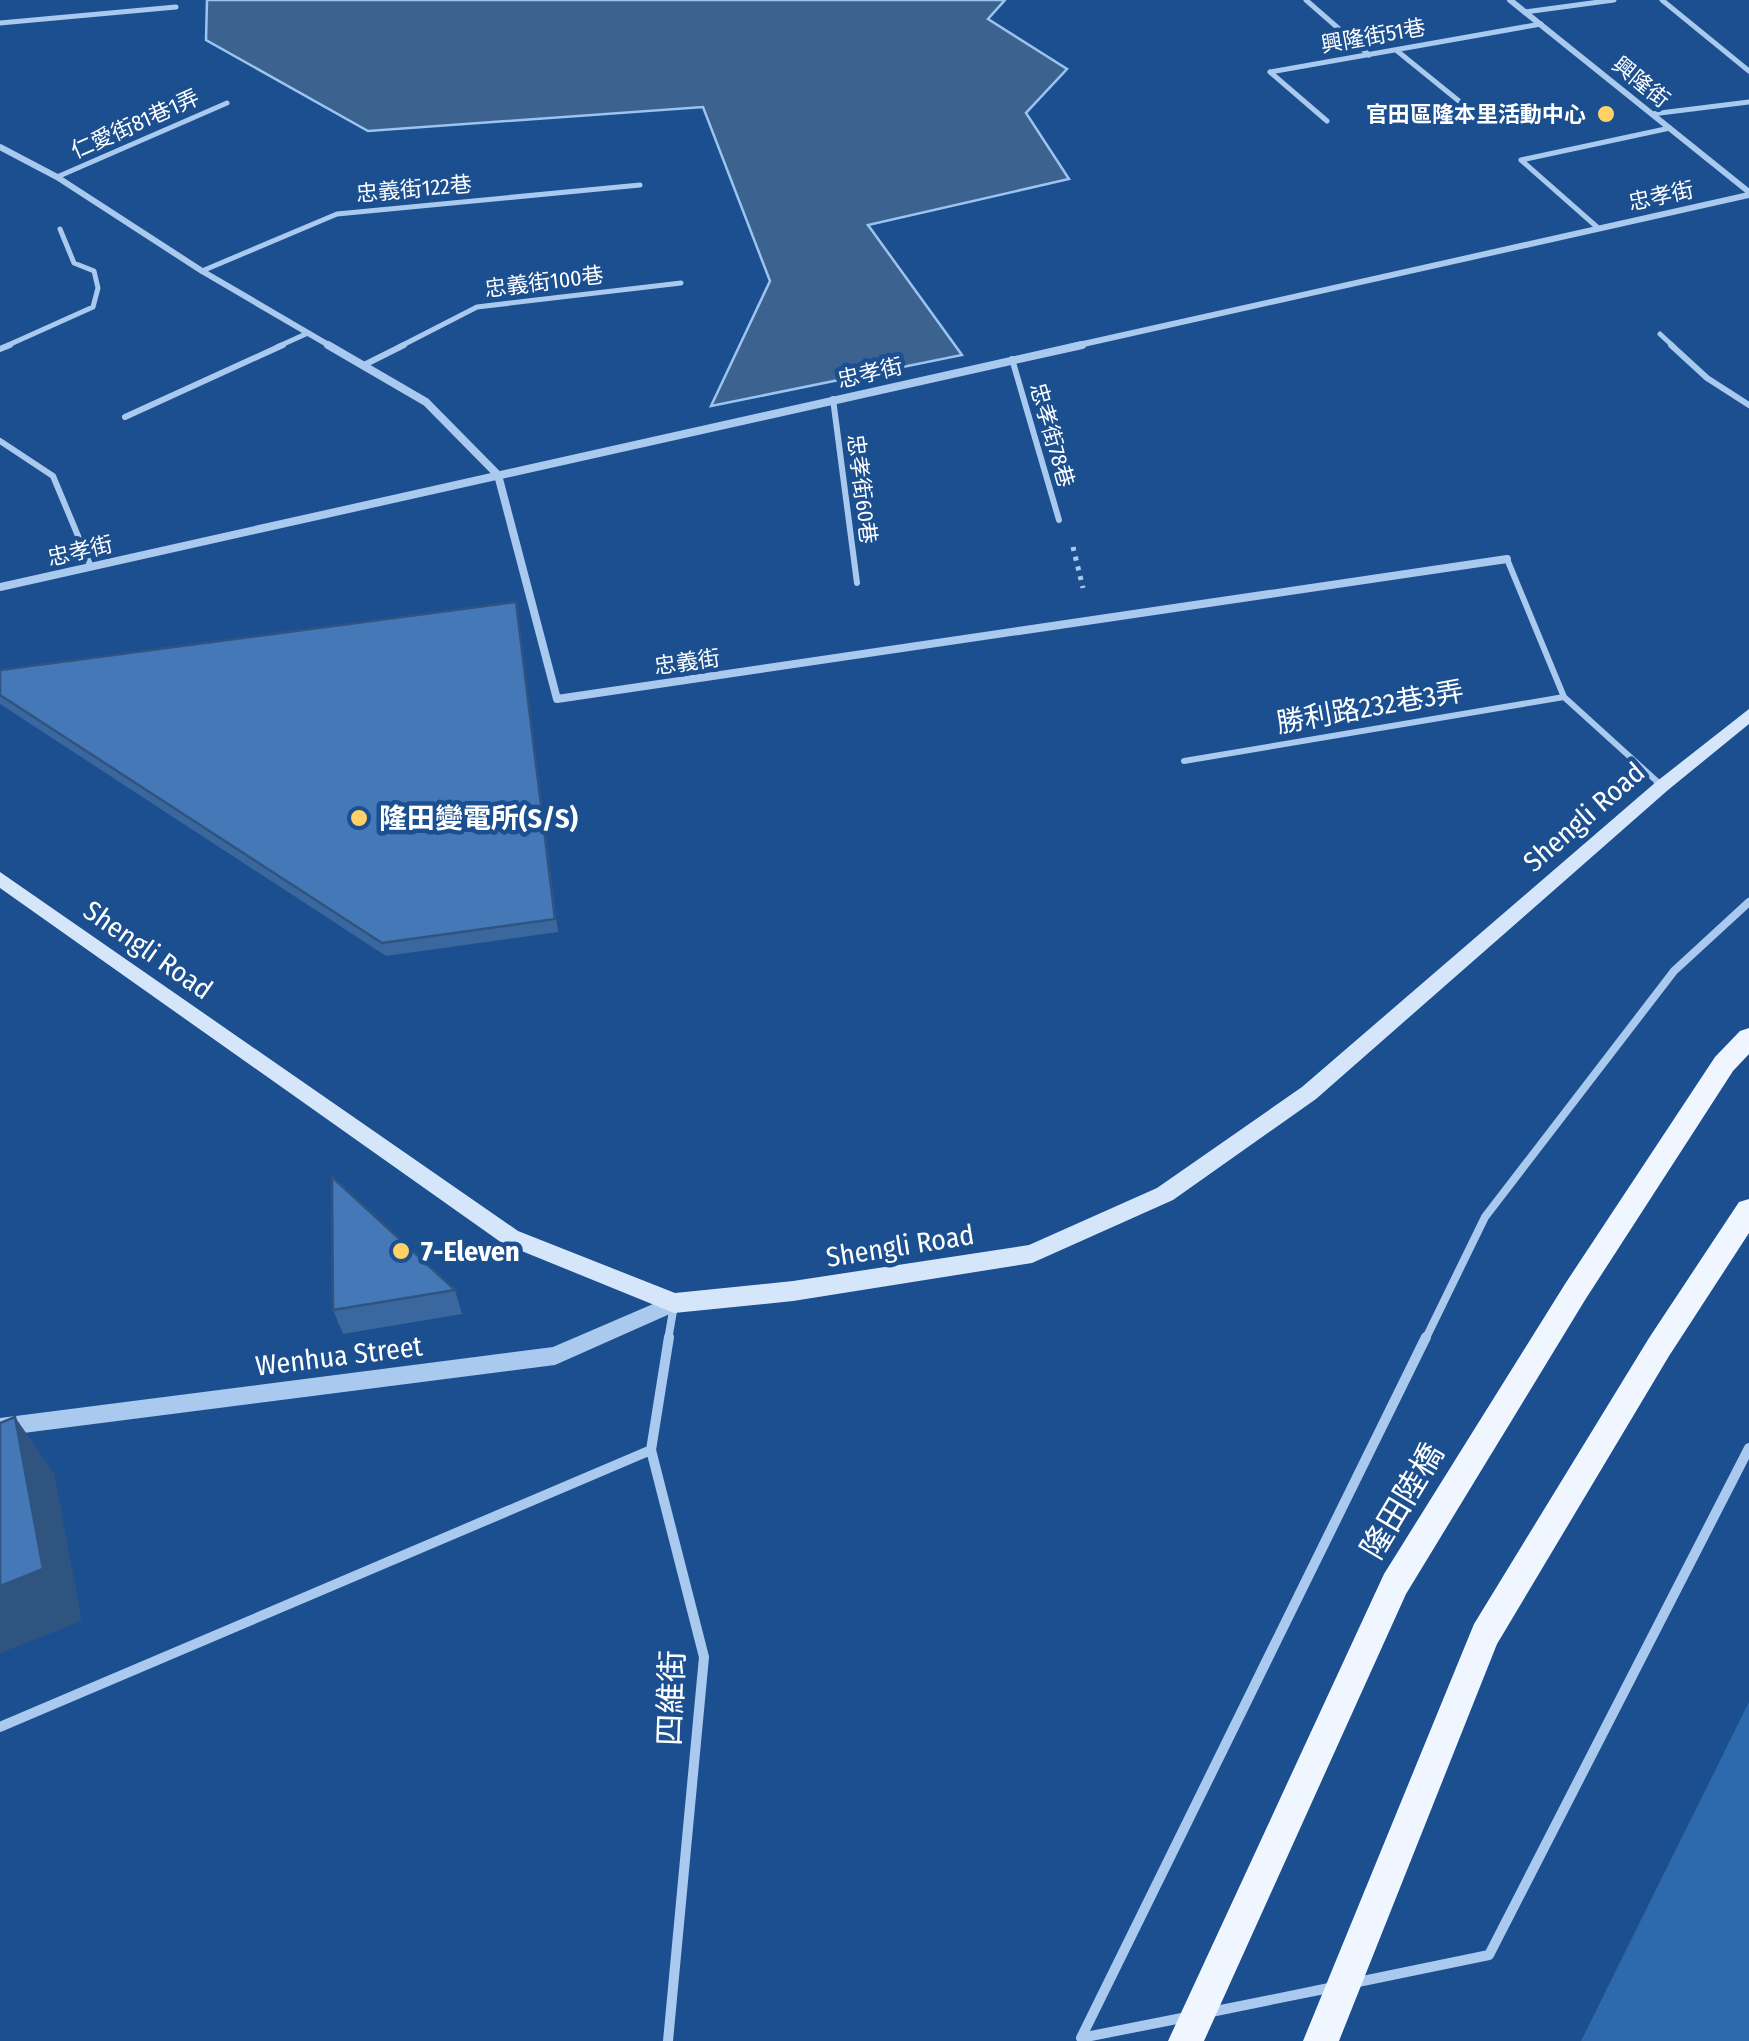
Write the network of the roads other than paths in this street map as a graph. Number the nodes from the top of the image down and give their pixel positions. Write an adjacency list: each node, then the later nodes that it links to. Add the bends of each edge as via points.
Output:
1 (1306, 0): 10 (lane)
2 (1510, 0): 6 (street, 興隆街)
3 (1614, 0): 6 (lane)
4 (1662, 0): 11 (lane)
5 (176, 8): 7 (lane)
6 (1526, 12): 8 (street, 興隆街)
7 (0, 23)
8 (1541, 24): 9 (lane, 興隆街51巷); 14 (street, 興隆街)
9 (1396, 50): 10 (lane, 興隆街51巷); 16 (lane)
10 (1369, 55): 15 (lane, 興隆街51巷, via 1270,72)
11 (1749, 71)
12 (1749, 102): 14 (lane)
13 (227, 103): 19 (lane, 仁愛街81巷1弄)
14 (1652, 114): 17 (street, 興隆街)
15 (1327, 121)
16 (1486, 123)
17 (1670, 128): 21 (street, 興隆街); 22 (lane, via 1521,160)
18 (0, 146): 19 (street, 忠義街)
19 (57, 177): 24 (street, 忠義街)
20 (640, 185): 24 (lane, 忠義街122巷, via 336,214)
21 (1749, 194): 22 (street, 忠孝街)
22 (1597, 227): 29 (street, 忠孝街)
23 (60, 228): 28 (lane, via 74,263 94,270 93,307)
24 (202, 271): 26 (street, 忠義街)
25 (681, 283): 30 (lane, 忠義街100巷, via 477,306)
26 (308, 333): 30 (street, 忠義街); 33 (lane)
27 (1660, 334): 32 (lane, via 1707,378)
28 (0, 349)
29 (1012, 359): 31 (street, 忠孝街); 36 (lane, 忠孝街78巷)
30 (364, 366): 35 (street, 忠義街, via 426,402)
31 (833, 399): 35 (street, 忠孝街); 39 (lane, 忠孝街60巷)
32 (1749, 405)
33 (125, 417)
34 (0, 442): 38 (lane, via 53,476)
35 (498, 475): 37 (street, 忠義街, via 557,699); 38 (street, 忠孝街)
36 (1059, 520)
37 (1507, 560): 41 (lane)
38 (91, 566): 40 (street, 忠孝街)
39 (857, 583)
40 (0, 588)
41 (1564, 697): 43 (lane, 勝利路232巷3弄); 44 (lane)
42 (1749, 715): 44 (main road, Shengli Road)
43 (1184, 762)
44 (1662, 786): 49 (main road, Shengli Road, via 1309,1093 1165,1194 1032,1254)
45 (0, 880): 49 (main road, Shengli Road, via 510,1237)
46 (1749, 902): 51 (lane, via 1674,971 1484,1217 1082,2038 1489,1955)
47 (1749, 1038): 55 (main road, 隆田陸橋, via 1724,1064 1576,1292 1395,1584)
48 (1749, 1210): 56 (main road, via 1485,1635)
49 (674, 1304): 50 (street, Wenhua Street, via 555,1356); 52 (lane, 四維街)
50 (0, 1428)
51 (1749, 1448)
52 (652, 1450): 53 (lane); 54 (lane, 四維街, via 704,1656)
53 (0, 1727)
54 (668, 2041)
55 (1186, 2041)
56 (1321, 2041)

